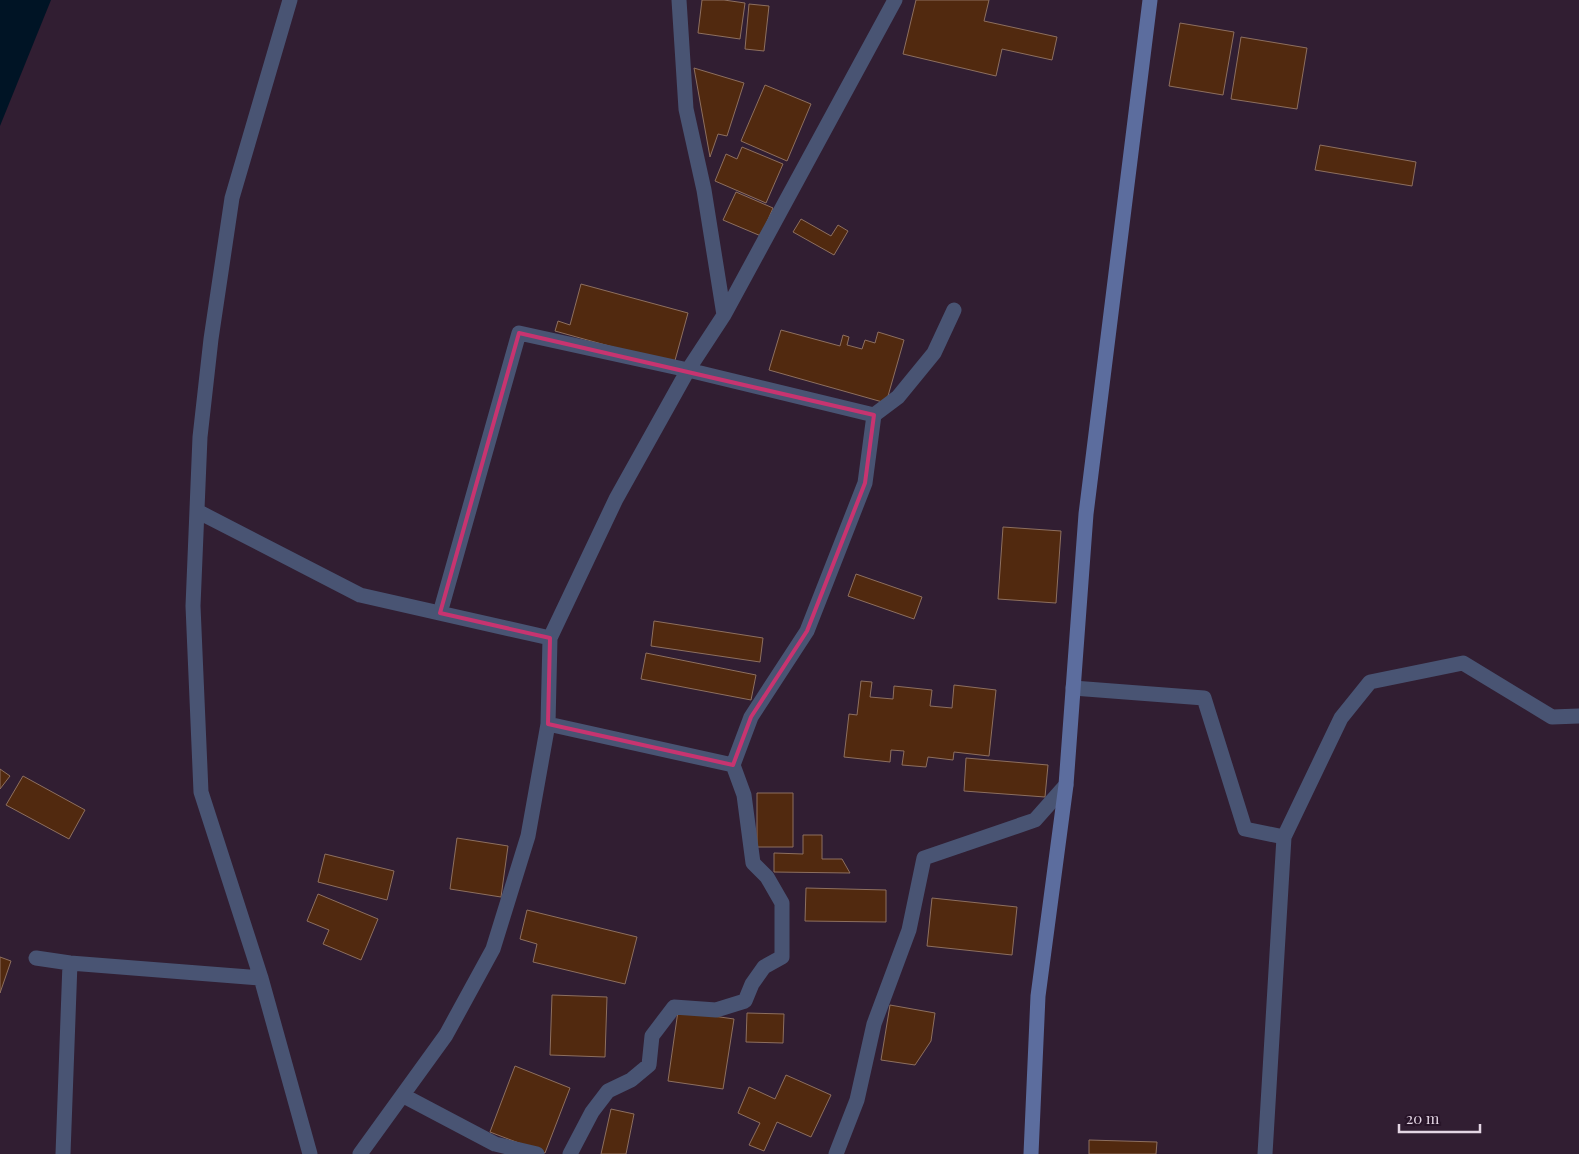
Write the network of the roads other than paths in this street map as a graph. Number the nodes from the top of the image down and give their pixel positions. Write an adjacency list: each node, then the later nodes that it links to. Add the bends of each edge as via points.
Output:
1 (290, 0): 9 (street, via 232,198 200,437)
2 (679, 0): 6 (street, via 686,109 704,190)
3 (895, 0): 6 (street)
4 (1150, 0): 12 (main road, via 1086,514)
5 (954, 310): 8 (street, via 934,353 898,397)
6 (724, 315): 7 (street)
7 (688, 370): 8 (street); 10 (street, via 519,333); 11 (street, via 616,499)
8 (874, 415): 15 (street, via 865,483 807,631 751,717)
9 (197, 511): 10 (street, via 360,595); 20 (street, via 193,606 201,792)
10 (440, 613): 11 (street)
11 (550, 638): 14 (street)
12 (1073, 688): 16 (main road); 17 (street, via 1204,698 1245,829)
13 (1579, 716): 17 (street, via 1552,717 1463,663 1370,682 1341,718)
14 (548, 724): 15 (street); 21 (street, via 528,836 493,949 446,1035)
15 (733, 765): 26 (street, via 744,795 753,863 767,877 782,903 782,957 764,967 746,1000 716,1010 674,1007 652,1036 649,1065 631,1080 608,1091 592,1112)
16 (1066, 785): 27 (street, via 1035,820 924,858 909,930 874,1024 857,1100); 28 (main road, via 1038,996)
17 (1284, 837): 29 (street)
18 (36, 958): 19 (street)
19 (70, 963): 20 (street); 22 (street)
20 (261, 978): 23 (street)
21 (404, 1096): 24 (street); 25 (street, via 495,1144)
22 (63, 1154)
23 (310, 1154)
24 (360, 1154)
25 (537, 1154)
26 (570, 1154)
27 (836, 1154)
28 (1032, 1154)
29 (1266, 1154)

